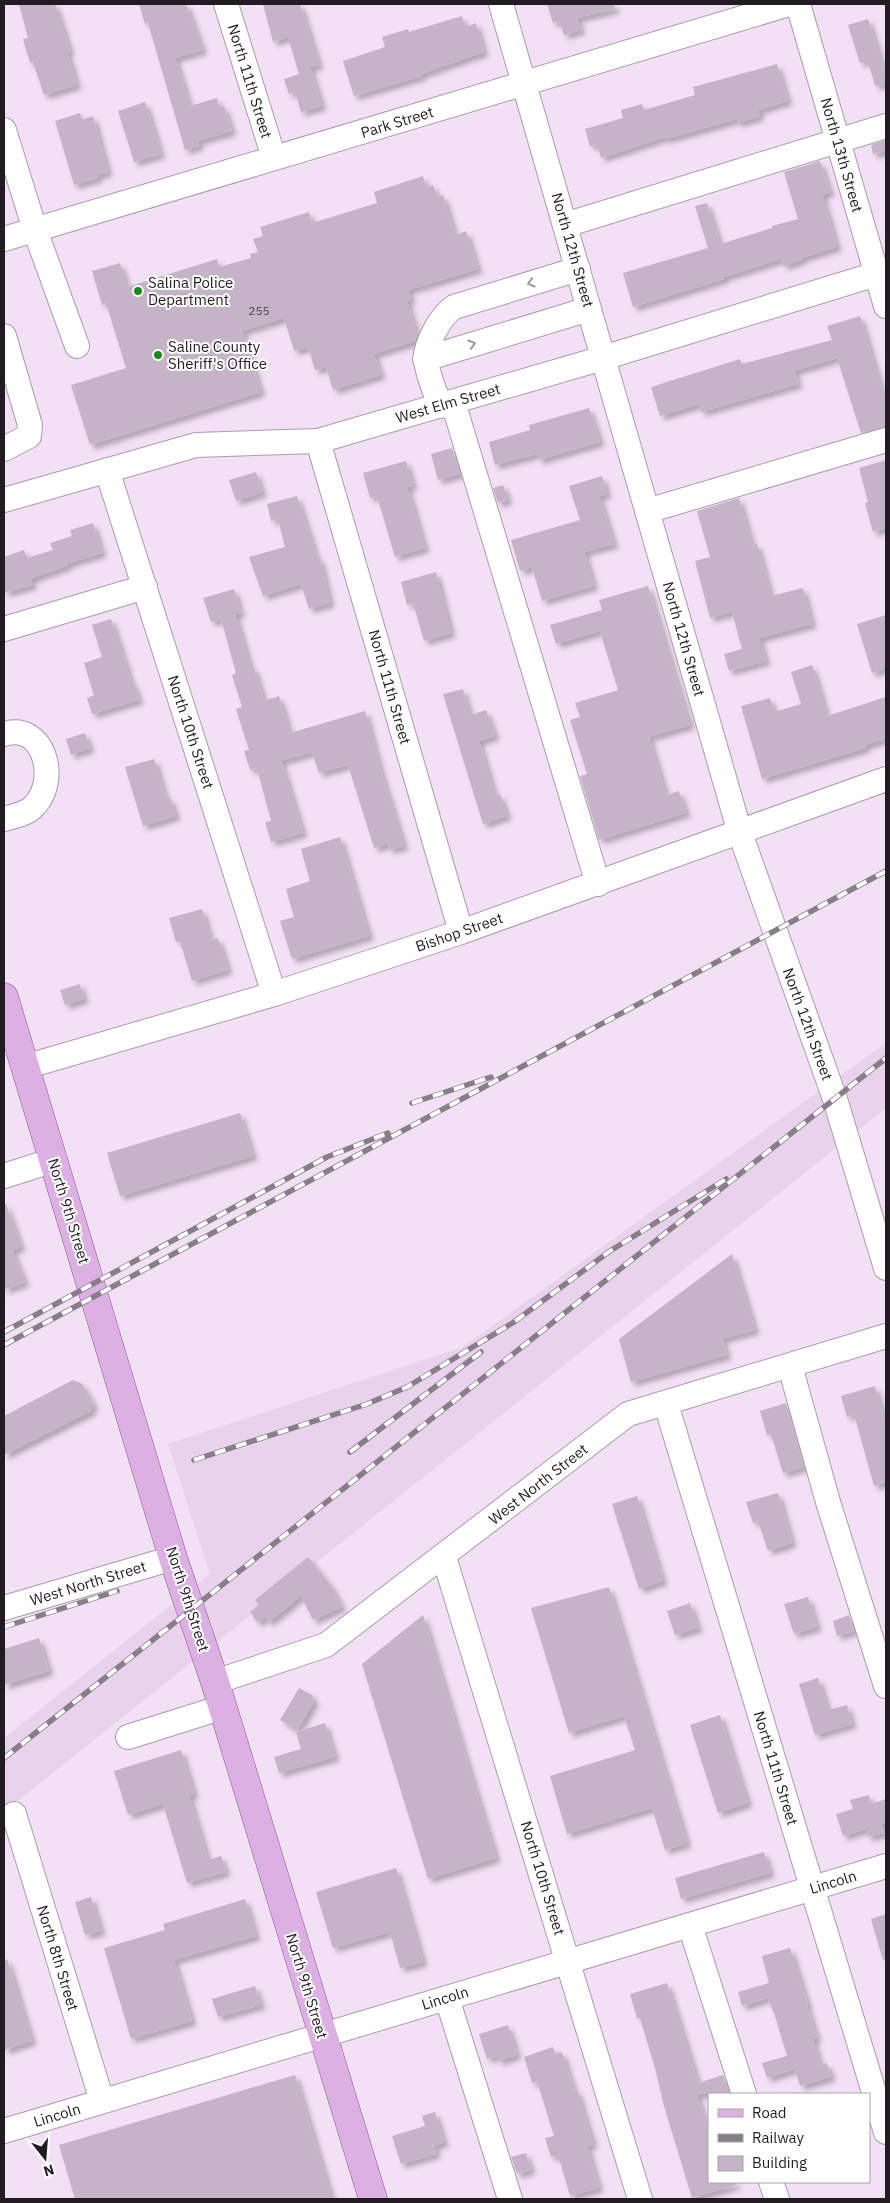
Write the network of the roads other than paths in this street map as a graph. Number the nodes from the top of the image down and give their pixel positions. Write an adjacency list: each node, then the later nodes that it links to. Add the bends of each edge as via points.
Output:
1 (226, 4): 9 (street, North 11th Street)
2 (502, 4): 5 (street, North 12th Street)
3 (789, 4): 5 (street, Park Street)
4 (798, 4): 8 (street, North 13th Street)
5 (525, 84): 9 (street, Park Street); 10 (street, North 12th Street)
6 (886, 126): 8 (street)
7 (4, 130): 11 (street)
8 (838, 140): 10 (street); 14 (street, North 13th Street)
9 (274, 158): 11 (street, Park Street)
10 (566, 225): 13 (street, North 12th Street)
11 (35, 230): 12 (street, Park Street); 18 (street)
12 (4, 239)
13 (578, 269): 16 (street, North 12th Street); 20 (street, one-way to 20, via 454,307 438,322)
14 (882, 273): 15 (street, North 13th Street); 19 (street, West Elm Street)
15 (886, 306)
16 (589, 308): 19 (street, North 12th Street); 20 (street, one-way to 16)
17 (4, 336): 24 (street, via 30,425 29,436)
18 (77, 346)
19 (603, 358): 21 (street, West Elm Street); 27 (street, North 12th Street)
20 (425, 359): 21 (street)
21 (446, 404): 23 (street, West Elm Street); 34 (street)
22 (886, 440): 27 (street)
23 (318, 441): 25 (street, West Elm Street, via 196,445); 35 (street, North 11th Street)
24 (4, 449)
25 (107, 470): 26 (street, West Elm Street); 28 (street, North 10th Street)
26 (4, 500)
27 (647, 511): 33 (street, North 12th Street)
28 (145, 587): 29 (street); 36 (street, North 10th Street)
29 (4, 629)
30 (4, 734): 32 (street, via 24,732 32,738 48,770 35,806)
31 (886, 779): 33 (street, Bishop Street)
32 (4, 819)
33 (740, 833): 34 (street, Bishop Street); 41 (street, North 12th Street, via 835,1099)
34 (598, 884): 35 (street, Bishop Street)
35 (461, 932): 36 (street, Bishop Street)
36 (274, 994): 38 (street, Bishop Street)
37 (4, 998): 38 (main road, North 9th Street)
38 (25, 1067): 39 (main road, North 9th Street)
39 (54, 1160): 40 (street); 46 (main road, North 9th Street)
40 (4, 1176)
41 (886, 1268)
42 (886, 1336): 43 (street, West North Street)
43 (790, 1366): 44 (street, West North Street); 49 (street, via 828,1502)
44 (666, 1404): 45 (street, West North Street, via 628,1414); 54 (street, North 11th Street)
45 (444, 1557): 48 (street, West North Street, via 326,1646); 56 (street, North 10th Street)
46 (173, 1558): 47 (street, West North Street); 48 (main road, North 9th Street)
47 (4, 1608)
48 (215, 1682): 50 (main road, North 9th Street)
49 (886, 1686)
50 (223, 1707): 51 (street); 58 (main road, North 9th Street)
51 (128, 1736)
52 (14, 1814): 60 (street, North 8th Street)
53 (886, 1866): 54 (street, Lincoln)
54 (813, 1888): 55 (street, Lincoln); 62 (street, North 11th Street)
55 (690, 1925): 56 (street, Lincoln); 59 (street)
56 (568, 1961): 57 (street, Lincoln); 66 (street, North 10th Street)
57 (447, 1998): 58 (street, Lincoln); 65 (street)
58 (322, 2035): 60 (street, Lincoln); 64 (main road, North 9th Street)
59 (744, 2093)
60 (102, 2101): 61 (street, Lincoln)
61 (4, 2131)
62 (886, 2132)
63 (771, 2183): 67 (street)
64 (373, 2199)
65 (510, 2199)
66 (640, 2199)
67 (776, 2199)

